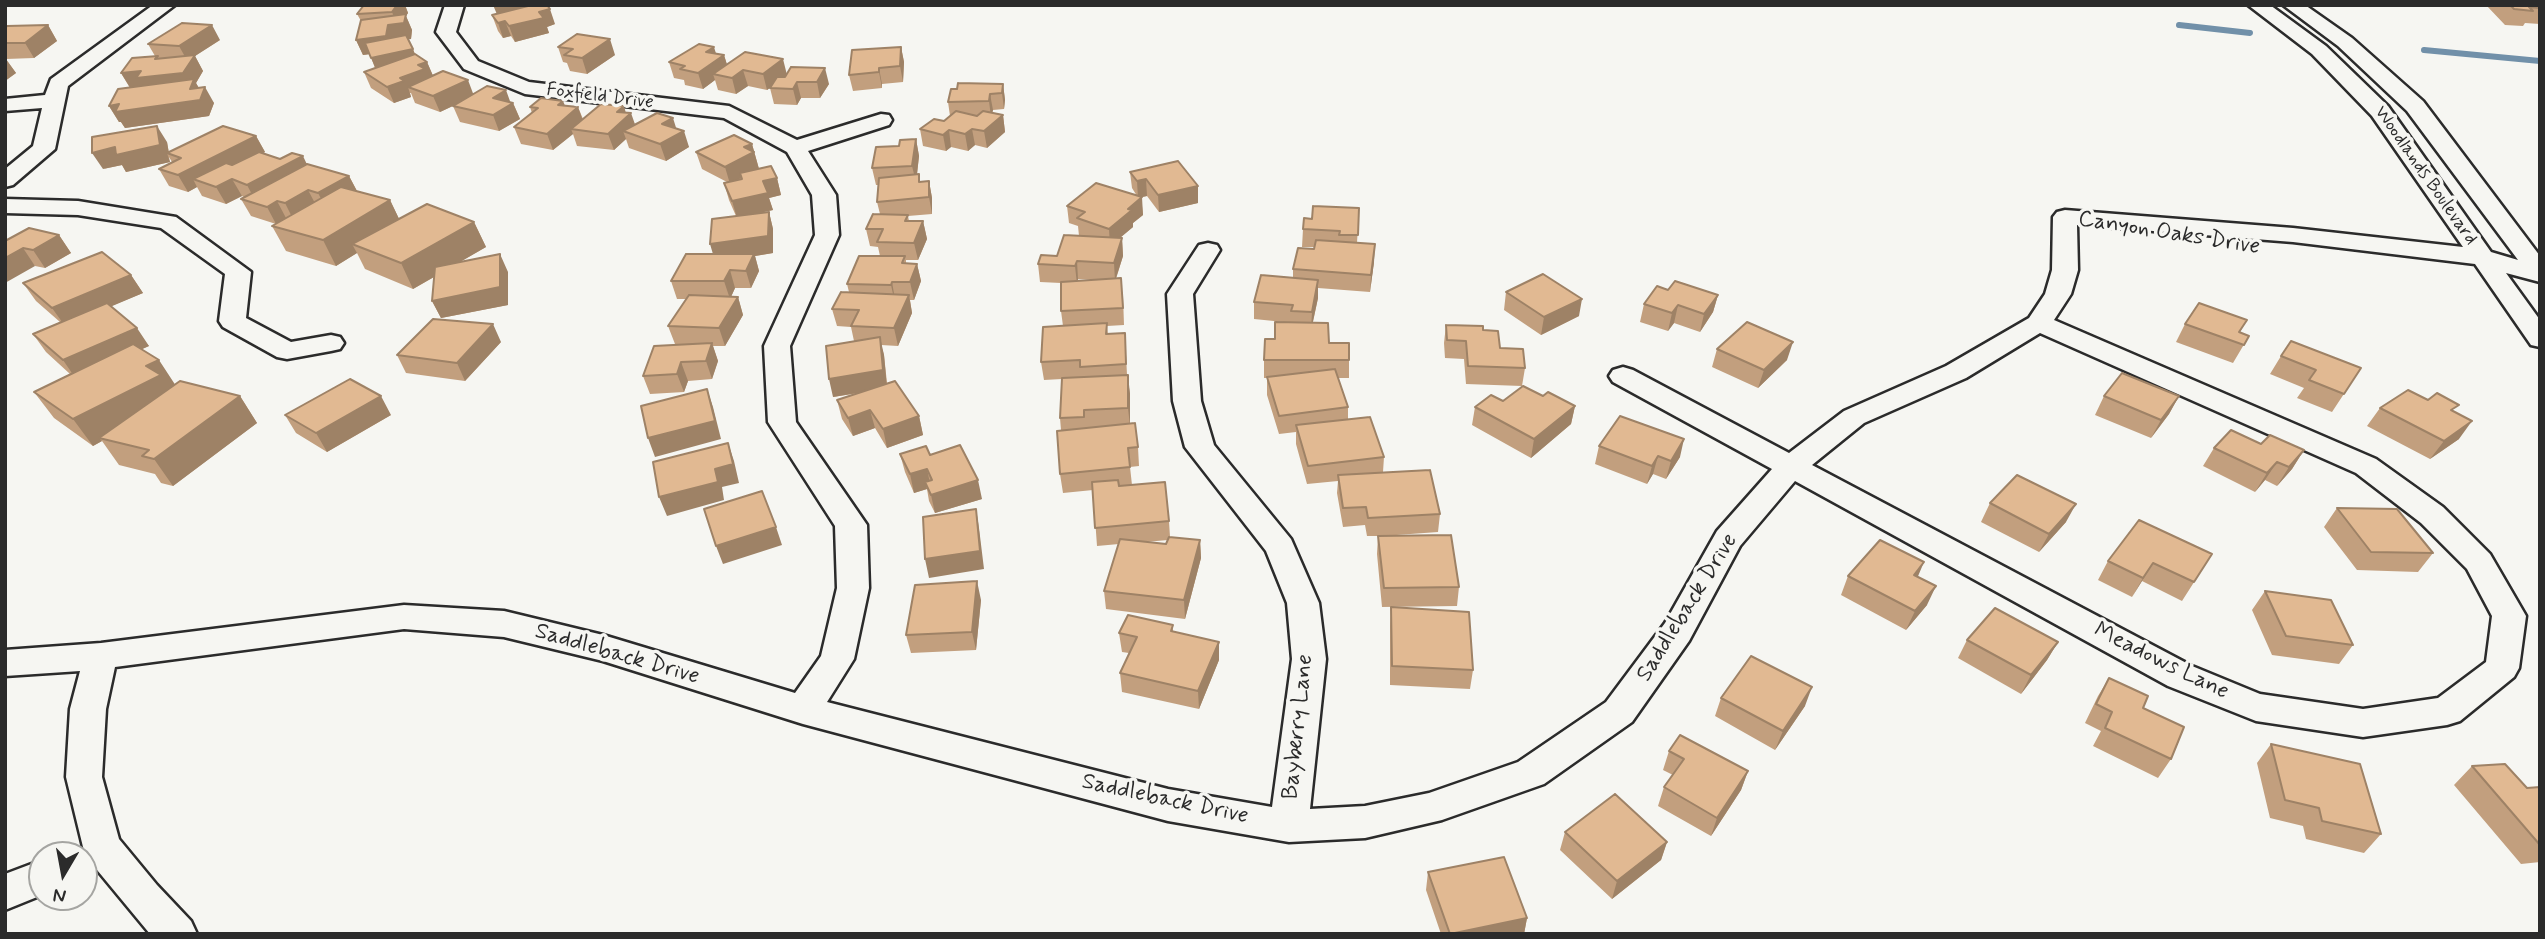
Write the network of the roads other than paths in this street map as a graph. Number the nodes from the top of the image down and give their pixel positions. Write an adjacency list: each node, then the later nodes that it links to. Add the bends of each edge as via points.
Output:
1 (166, 5): 5 (street, via 58,83)
2 (456, 5): 8 (street, Foxfield Drive, via 446,32 471,65 525,88 729,112)
3 (2257, 5): 13 (street, Woodlands Boulevard, via 2319,50 2380,111)
4 (2292, 5): 14 (street, Woodlands Boulevard, via 2371,63 2415,106)
5 (54, 100): 6 (street); 9 (street, via 44,149)
6 (5, 104)
7 (881, 120): 8 (street)
8 (795, 148): 23 (street, Foxfield Drive, via 824,195 827,235 777,346 782,422 851,525 853,589 837,659)
9 (5, 180)
10 (5, 206): 18 (street, via 78,208 168,222 238,272 232,321 287,351)
11 (2066, 217): 13 (street, Canyon Oaks Drive, via 2293,234); 15 (street, Canyon Oaks Drive, via 2300,255); 16 (street, Saddleback Drive, via 2065,270 2058,295)
12 (1208, 250): 24 (street, Bayberry Lane, via 1180,294 1187,401 1200,447 1280,547 1303,603 1309,659)
13 (2482, 257): 14 (street, Canyon Oaks Drive); 15 (street, Woodlands Boulevard)
14 (2540, 275): 15 (street, Canyon Oaks Drive)
15 (2498, 279): 17 (street, Woodlands Boulevard)
16 (2039, 323): 20 (street, Saddleback Drive, via 1956,372 1854,417); 20 (street, Meadows Lane, via 2366,466 2432,514 2479,562 2509,617 2502,667 2447,711 2362,723 2256,707 2179,676)
17 (2540, 339)
18 (331, 343)
19 (1623, 376): 20 (street, Meadows Lane)
20 (1792, 465): 24 (street, Saddleback Drive, via 1728,539 1677,632 1619,712 1531,773 1429,809 1365,822)
21 (101, 656): 22 (street, Saddleback Drive); 23 (street, Saddleback Drive, via 404,617 504,624 603,648); 25 (street, via 88,709 84,777)
22 (5, 663)
23 (803, 710): 24 (street, Saddleback Drive, via 1168,805)
24 (1289, 826)
25 (92, 841)
26 (98, 857): 29 (street)
27 (28, 883): 28 (street)
28 (5, 892)
29 (177, 934)

